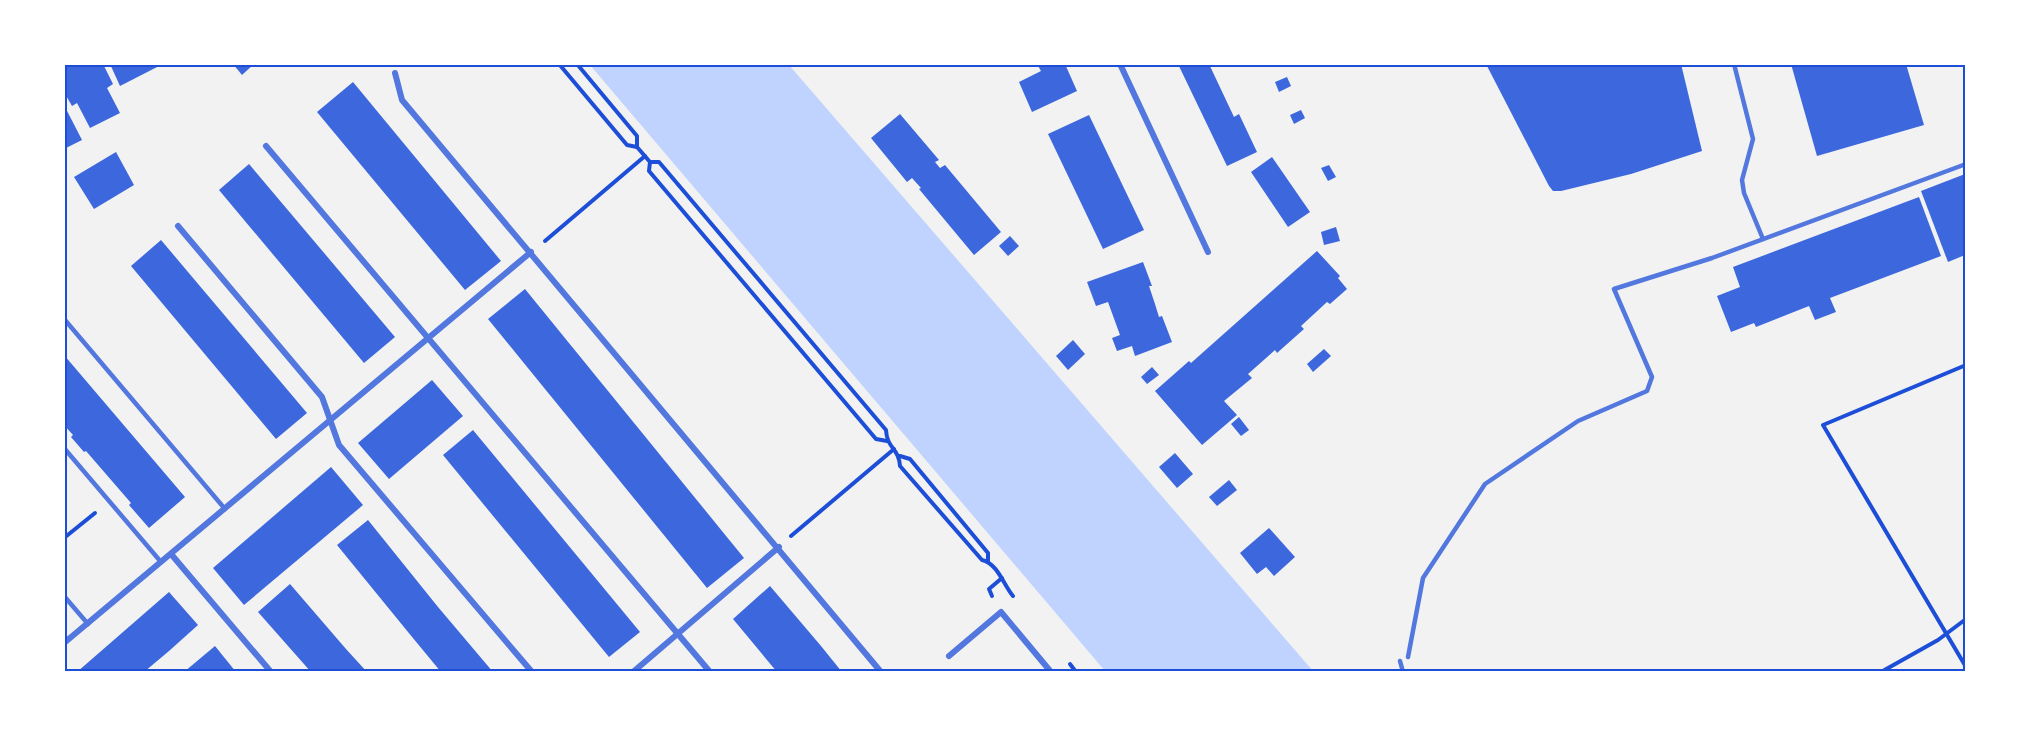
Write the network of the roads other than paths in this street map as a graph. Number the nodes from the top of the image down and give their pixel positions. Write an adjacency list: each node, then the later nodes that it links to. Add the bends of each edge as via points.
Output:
1 (1120, 64): 9 (street)
2 (1734, 64): 7 (lane, via 1753,139 1742,180 1744,193)
3 (394, 73): 8 (street, via 402,100)
4 (266, 147): 11 (street)
5 (1965, 164): 7 (lane)
6 (178, 226): 12 (street, via 322,396)
7 (1763, 239): 23 (lane, via 1614,289 1652,377 1647,391 1578,421 1485,484 1423,578)
8 (531, 252): 11 (street); 15 (street)
9 (1208, 252)
10 (65, 320): 14 (lane)
11 (429, 338): 12 (street); 20 (street)
12 (331, 420): 14 (street); 26 (street, via 339,445)
13 (64, 448): 17 (lane)
14 (225, 509): 16 (street)
15 (779, 548): 20 (street); 29 (street)
16 (171, 554): 17 (street); 25 (street)
17 (161, 562): 19 (street)
18 (64, 596): 19 (lane)
19 (88, 624): 21 (street)
20 (678, 633): 27 (street); 28 (street)
21 (64, 643)
22 (949, 656): 30 (street, via 1001,612)
23 (1408, 657)
24 (1400, 661): 31 (lane)
25 (271, 672)
26 (532, 672)
27 (633, 672)
28 (710, 672)
29 (881, 672)
30 (1051, 672)
31 (1403, 672)

